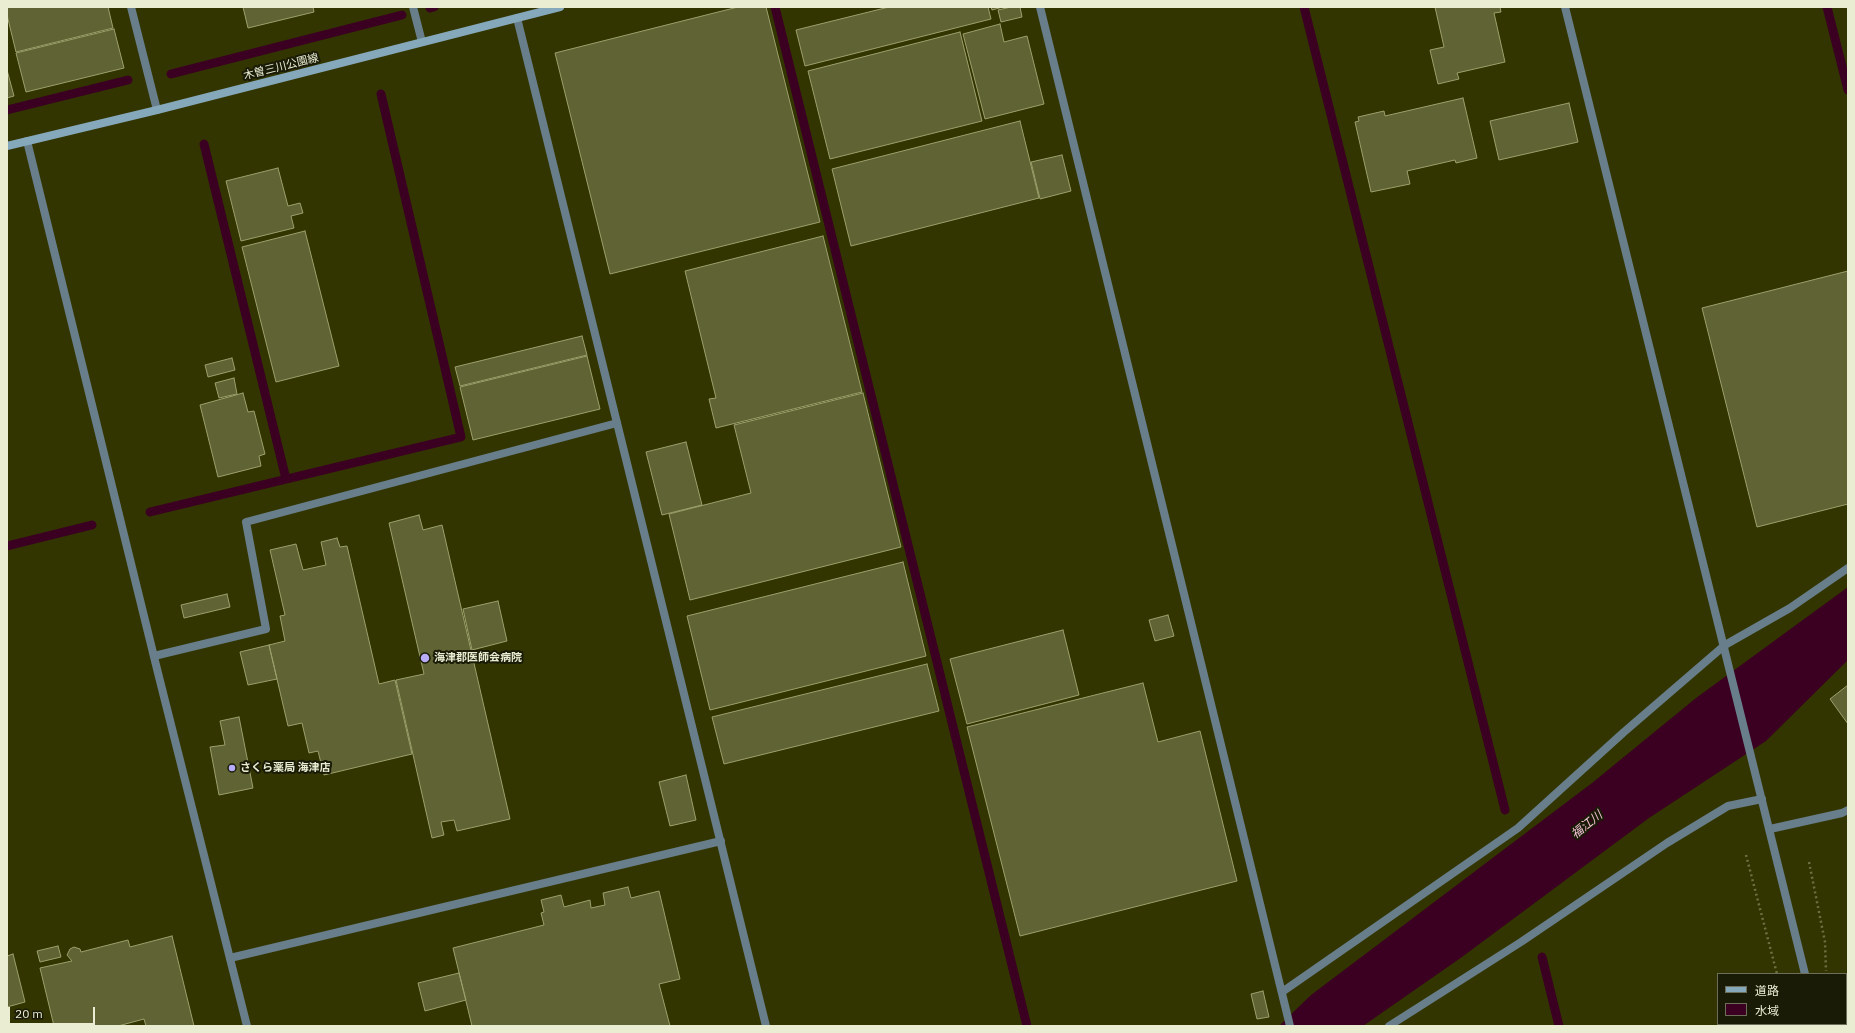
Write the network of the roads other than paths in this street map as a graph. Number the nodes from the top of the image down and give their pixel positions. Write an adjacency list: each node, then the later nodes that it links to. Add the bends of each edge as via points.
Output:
1 (131, 7): 8 (street)
2 (413, 7): 7 (street)
3 (560, 7): 6 (main road, 木曽三川公園線)
4 (1040, 7): 21 (street)
5 (1565, 7): 13 (street)
6 (517, 18): 7 (main road, 木曽三川公園線); 11 (street)
7 (422, 42): 8 (main road, 木曽三川公園線)
8 (157, 110): 9 (main road, 木曽三川公園線)
9 (27, 141): 10 (main road, 木曽三川公園線); 14 (street)
10 (7, 146)
11 (617, 423): 14 (street, via 246,522 266,629); 18 (street)
12 (1848, 568): 13 (street, via 1790,608)
13 (1725, 645): 15 (street); 21 (street, via 1518,828)
14 (154, 656): 19 (street)
15 (1762, 799): 17 (street); 25 (street, via 1728,806 1667,843 1521,942)
16 (1848, 810): 17 (street)
17 (1770, 829): 20 (street)
18 (720, 841): 19 (street); 23 (street)
19 (230, 958): 22 (street)
20 (1805, 973)
21 (1282, 992): 24 (street)
22 (247, 1026)
23 (766, 1026)
24 (1290, 1026)
25 (1389, 1026)

